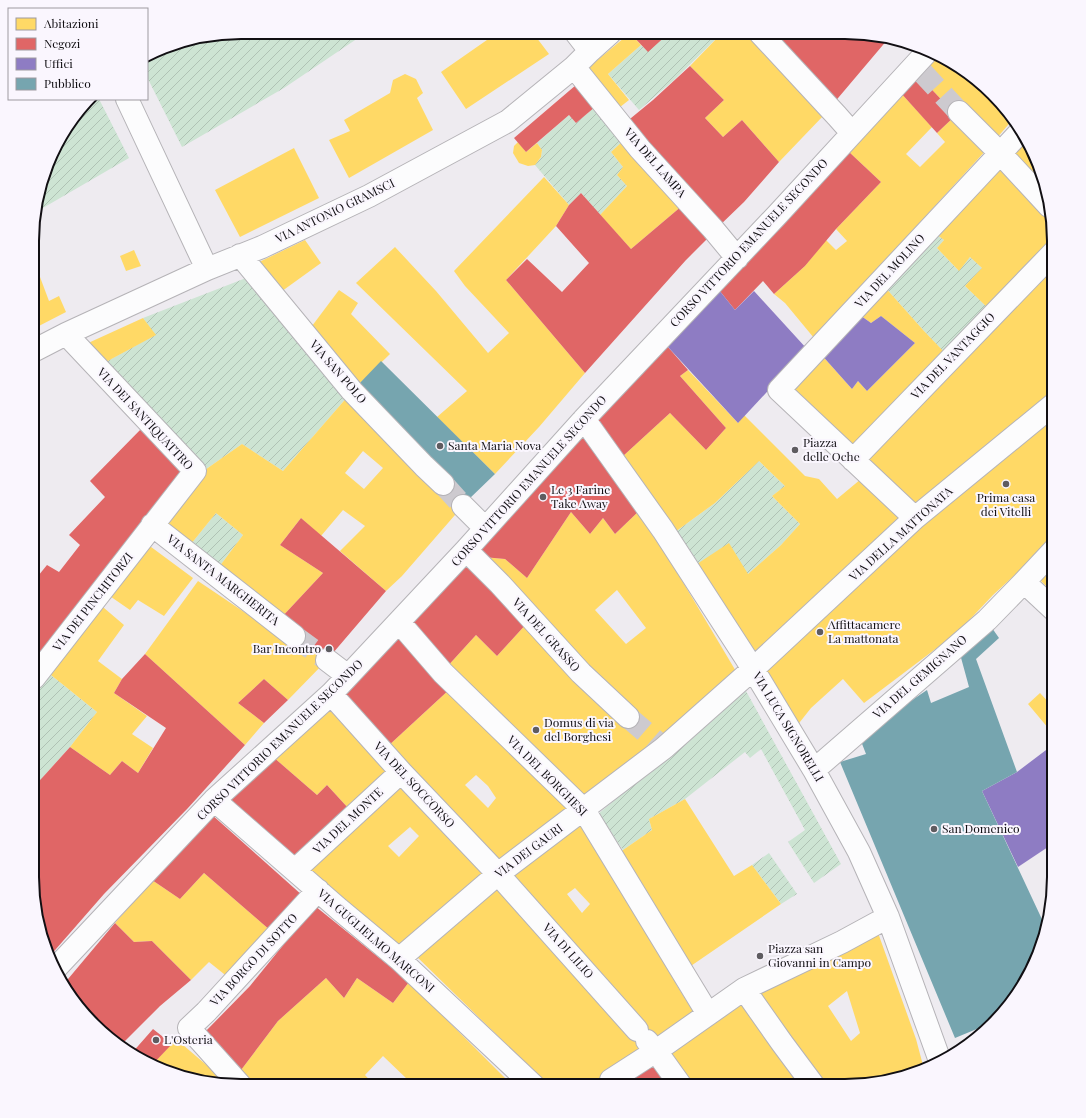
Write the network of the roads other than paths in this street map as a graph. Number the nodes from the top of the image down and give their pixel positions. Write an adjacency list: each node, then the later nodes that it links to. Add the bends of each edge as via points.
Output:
1 (581, 39): 4 (street)
2 (603, 39): 4 (street, VIA ANTONIO GRAMSCI)
3 (766, 39): 9 (street)
4 (590, 51): 6 (street, VIA ANTONIO GRAMSCI)
5 (921, 63): 9 (street, CORSO VITTORIO EMANUELE SECONDO)
6 (574, 68): 13 (street, VIA ANTONIO GRAMSCI, via 508,121 369,196); 14 (street, VIA DEL LAMPA, via 640,149)
7 (127, 100): 16 (street)
8 (959, 112): 11 (street)
9 (852, 133): 14 (street, CORSO VITTORIO EMANUELE SECONDO)
10 (1017, 135): 11 (street, VIA DEL MOLINO)
11 (1000, 153): 12 (street); 21 (street, VIA DEL MOLINO, via 779,390)
12 (1043, 199)
13 (240, 255): 16 (street, VIA ANTONIO GRAMSCI); 22 (street, VIA SAN POLO, via 352,391)
14 (737, 258): 20 (street, CORSO VITTORIO EMANUELE SECONDO)
15 (1047, 260): 21 (street, VIA DEL VANTAGGIO)
16 (207, 269): 17 (street, VIA ANTONIO GRAMSCI)
17 (66, 334): 18 (street, VIA ANTONIO GRAMSCI); 25 (street, VIA DEI SANTIQUATTRO, via 195,471)
18 (39, 348)
19 (1047, 410): 24 (street, VIA DELLA MATTONATA)
20 (584, 419): 26 (street, CORSO VITTORIO EMANUELE SECONDO); 34 (street, VIA LUCA SIGNORELLI, via 663,530)
21 (860, 466): 24 (street)
22 (443, 484)
23 (464, 506): 26 (street)
24 (916, 518): 34 (street, VIA DELLA MATTONATA)
25 (152, 525): 32 (street, VIA SANTA MARGHERITA); 35 (street, VIA DEI PINCHITORZI)
26 (485, 528): 27 (street, CORSO VITTORIO EMANUELE SECONDO)
27 (466, 550): 31 (street, CORSO VITTORIO EMANUELE SECONDO); 38 (street, VIA DEL GRASSO, via 581,673)
28 (1047, 557): 29 (street, VIA DEL GEMIGNANO)
29 (1024, 582): 30 (street); 39 (street, VIA DEL GEMIGNANO, via 987,620)
30 (1047, 603)
31 (399, 622): 36 (street, CORSO VITTORIO EMANUELE SECONDO); 42 (street, VIA DEL BORGHESI, via 443,673)
32 (294, 636)
33 (327, 660): 36 (street)
34 (754, 669): 39 (street, VIA LUCA SIGNORELLI); 42 (street, VIA DEI GAURI, via 664,748)
35 (39, 672)
36 (348, 676): 37 (street, CORSO VITTORIO EMANUELE SECONDO)
37 (331, 694): 40 (street, VIA DEL SOCCORSO); 41 (street, CORSO VITTORIO EMANUELE SECONDO)
38 (628, 717)
39 (814, 770): 46 (street, VIA LUCA SIGNORELLI, via 859,852)
40 (401, 772): 43 (street, VIA DEL MONTE); 44 (street, VIA DEL SOCCORSO)
41 (214, 800): 43 (street, VIA GUGLIELMO MARCONI); 48 (street, CORSO VITTORIO EMANUELE SECONDO)
42 (584, 810): 44 (street, VIA DEI GAURI); 50 (street, VIA DEL BORGHESI)
43 (295, 870): 45 (street, VIA GUGLIELMO MARCONI)
44 (498, 874): 47 (street, VIA DEI GAURI); 51 (street, VIA DI LILIO)
45 (318, 890): 47 (street, VIA GUGLIELMO MARCONI); 53 (street, VIA BORGO DI SOTTO, via 206,1012 188,1028)
46 (888, 918): 49 (street); 52 (street, VIA LUCA SIGNORELLI)
47 (399, 958): 54 (street, VIA GUGLIELMO MARCONI)
48 (59, 965)
49 (744, 989): 50 (street); 57 (street)
50 (708, 1014): 51 (street)
51 (645, 1039): 55 (street); 56 (street, VIA DI LILIO)
52 (938, 1056)
53 (235, 1079)
54 (527, 1079)
55 (612, 1079)
56 (676, 1079)
57 (809, 1079)

